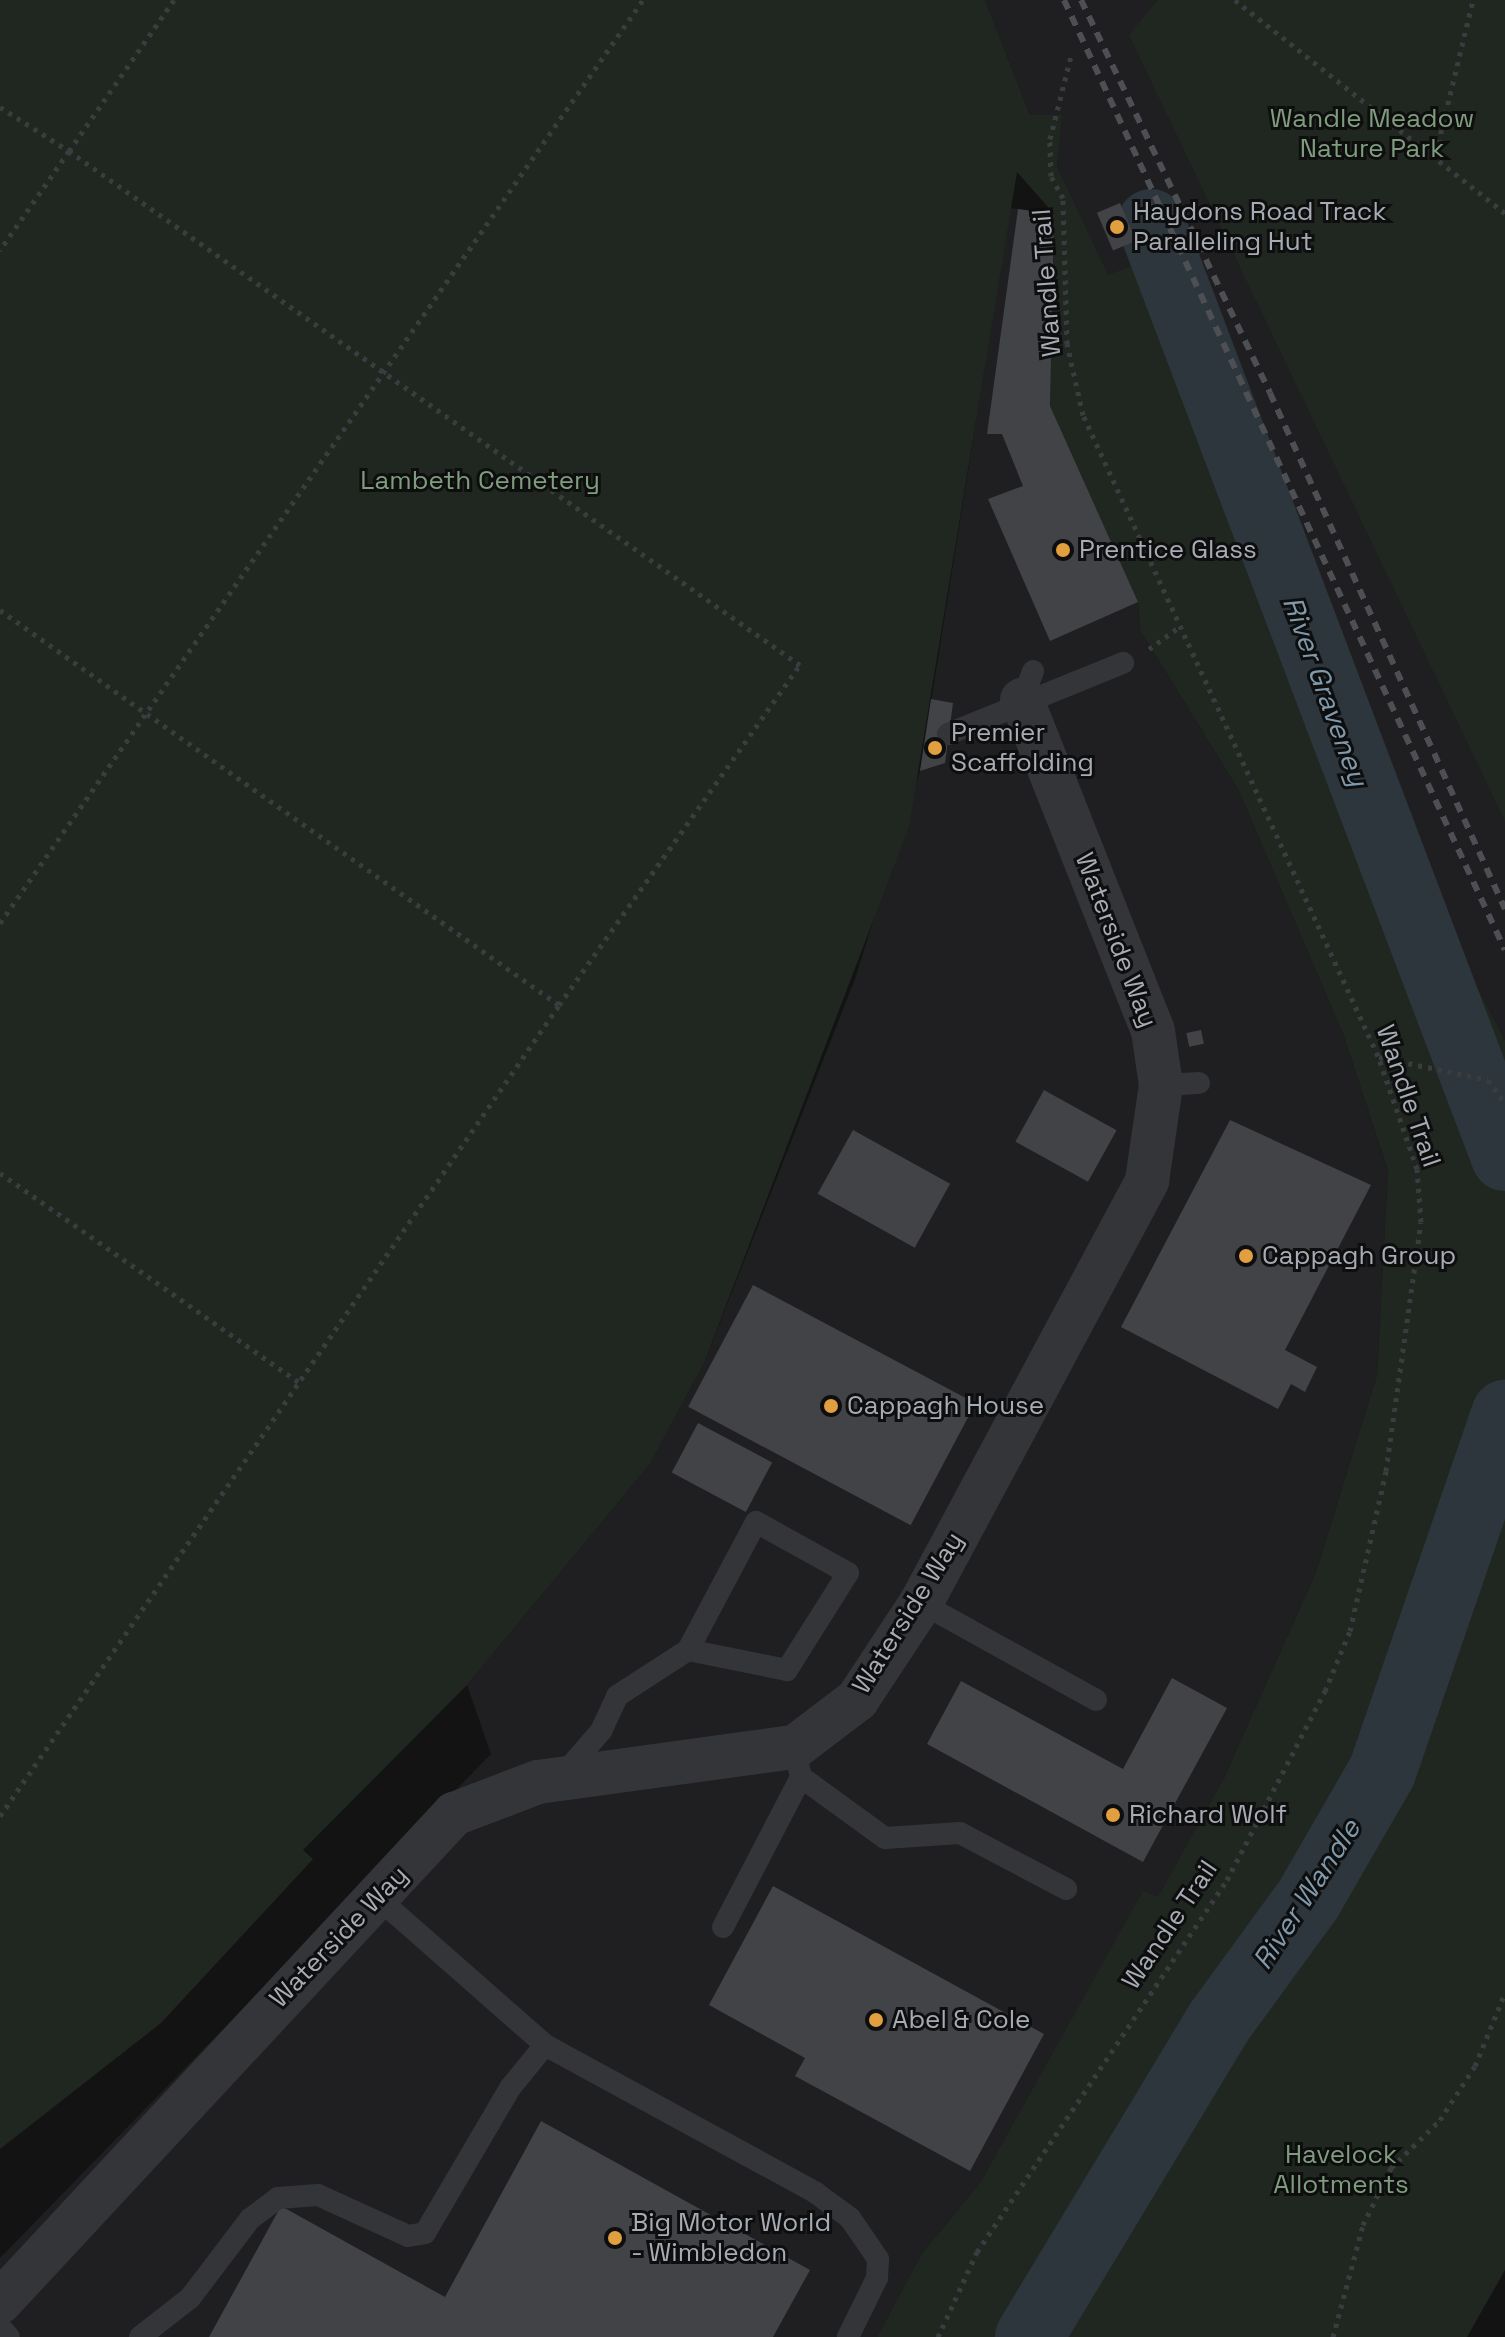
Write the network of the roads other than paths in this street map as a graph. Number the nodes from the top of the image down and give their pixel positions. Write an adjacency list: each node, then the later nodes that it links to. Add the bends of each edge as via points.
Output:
1 (1123, 663): 2 (lane)
2 (1027, 685): 3 (lane); 4 (street, Waterside Way, via 1153,1031 1180,1084 1147,1181)
3 (948, 734)
4 (921, 1603): 6 (lane); 7 (street, Waterside Way, via 857,1700)
5 (688, 1650): 5 (lane, via 756,1522 848,1573 787,1670); 8 (lane, via 617,1696 601,1731)
6 (1096, 1700)
7 (798, 1762): 8 (street, Waterside Way); 9 (lane, via 885,1838 960,1833); 11 (lane)
8 (559, 1780): 10 (street, Waterside Way, via 454,1814)
9 (1066, 1889)
10 (379, 1899): 12 (lane); 13 (street, Waterside Way)
11 (723, 1927)
12 (545, 2045): 16 (lane, via 510,2088 425,2233 408,2236 318,2195 278,2198 250,2219 190,2298); 17 (lane, via 816,2193 850,2218 878,2259 877,2278)
13 (0, 2302)
14 (0, 2327): 15 (lane)
15 (9, 2337)
16 (140, 2337)
17 (848, 2337)

